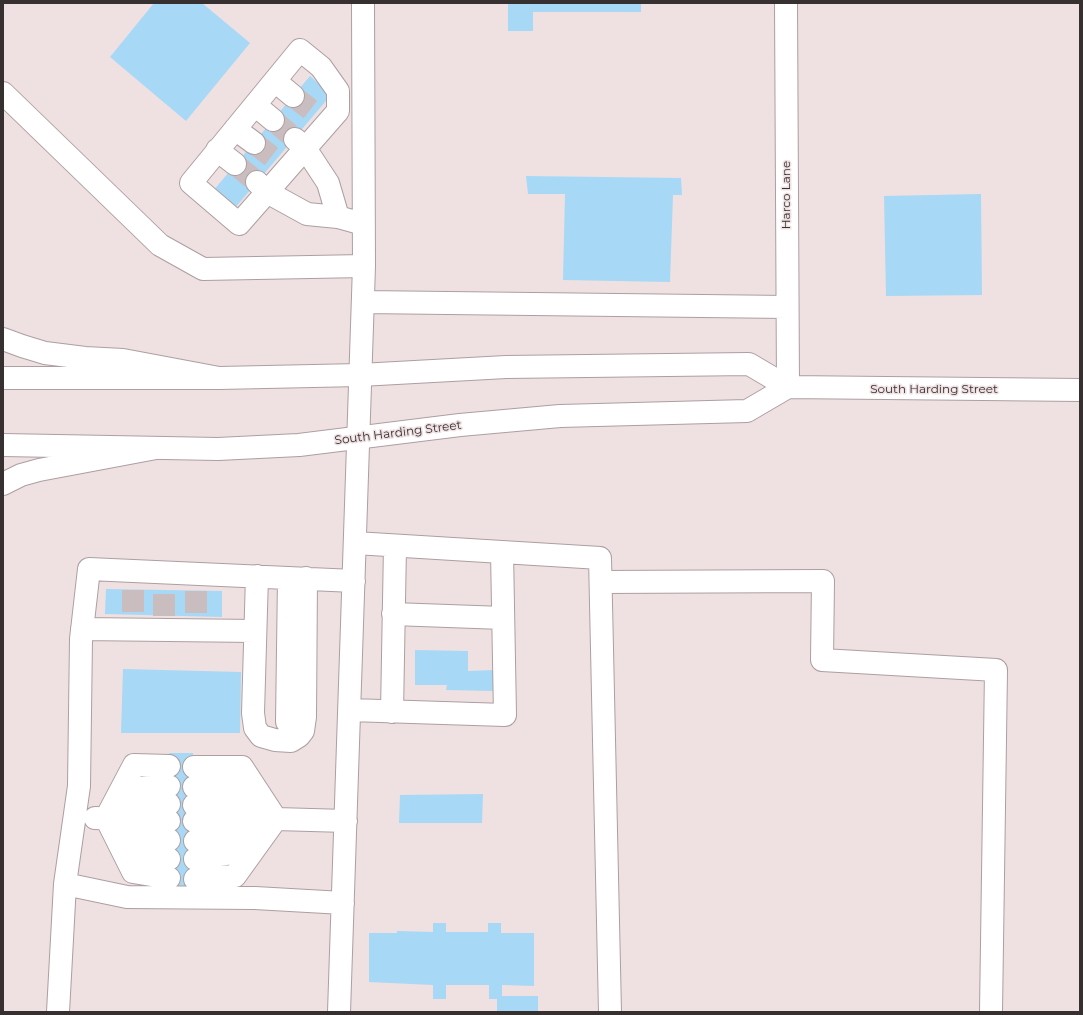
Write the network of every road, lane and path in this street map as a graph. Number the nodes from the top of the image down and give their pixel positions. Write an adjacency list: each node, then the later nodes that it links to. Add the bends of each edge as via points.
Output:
1 (363, 3): 15 (main road)
2 (786, 3): 18 (main road, Harco Lane)
3 (275, 80): 5 (main road); 6 (main road); 10 (main road, via 300,50 321,67 338,91 338,111 321,119)
4 (3, 93): 16 (main road, via 160,244 203,269)
5 (293, 96)
6 (255, 105): 7 (main road); 8 (main road)
7 (273, 120)
8 (235, 129): 9 (main road); 11 (main road)
9 (254, 143)
10 (299, 143): 13 (main road); 14 (main road, via 328,183)
11 (218, 150): 12 (main road); 13 (main road, via 190,183 239,224)
12 (235, 164)
13 (262, 187): 14 (main road, via 307,214)
14 (338, 217): 15 (main road)
15 (363, 224): 16 (main road)
16 (364, 266): 17 (main road)
17 (363, 302): 18 (main road); 20 (main road)
18 (787, 307): 23 (main road, Harco Lane)
19 (3, 339): 22 (main road, via 44,352 122,360)
20 (360, 375): 22 (main road); 23 (main road, via 506,367 749,364); 25 (main road)
21 (3, 378): 22 (main road)
22 (219, 378)
23 (788, 388): 24 (main road, South Harding Street); 25 (main road, South Harding Street, via 747,411 560,416)
24 (1080, 390)
25 (359, 438): 27 (main road, South Harding Street, via 299,446); 29 (main road)
26 (3, 445): 27 (main road, South Harding Street)
27 (156, 448): 28 (main road, via 39,470 20,475)
28 (3, 484)
29 (355, 543): 30 (main road); 34 (main road)
30 (395, 546): 31 (main road); 36 (main road)
31 (502, 552): 35 (main road, via 600,558); 37 (main road)
32 (257, 576): 33 (main road); 38 (main road, via 196,582 133,580 89,570); 39 (main road)
33 (298, 578): 34 (main road); 39 (main road, via 306,717 303,731 291,741 261,736 255,728); 42 (main road)
34 (354, 580): 40 (main road)
35 (601, 582): 53 (main road); 54 (main road, via 823,581 822,660 996,670)
36 (393, 614): 37 (main road); 41 (main road)
37 (503, 618): 41 (main road, via 505,715)
38 (82, 629): 39 (main road, via 134,622 196,623); 43 (main road, via 79,786)
39 (255, 631)
40 (350, 710): 41 (main road); 46 (main road)
41 (392, 712)
42 (287, 722)
43 (75, 816): 44 (main road); 49 (main road)
44 (106, 818): 47 (main road, via 146,836); 47 (main road, via 142,803); 47 (main road, via 133,872); 47 (main road, via 134,765)
45 (276, 820): 46 (main road); 48 (main road); 48 (main road, via 233,853); 48 (main road, via 242,767)
46 (346, 821): 50 (main road)
47 (169, 822)
48 (194, 823)
49 (65, 884): 50 (main road, via 127,897 255,898); 51 (main road)
50 (343, 903): 52 (main road)
51 (58, 1012)
52 (339, 1012)
53 (610, 1012)
54 (991, 1012)

